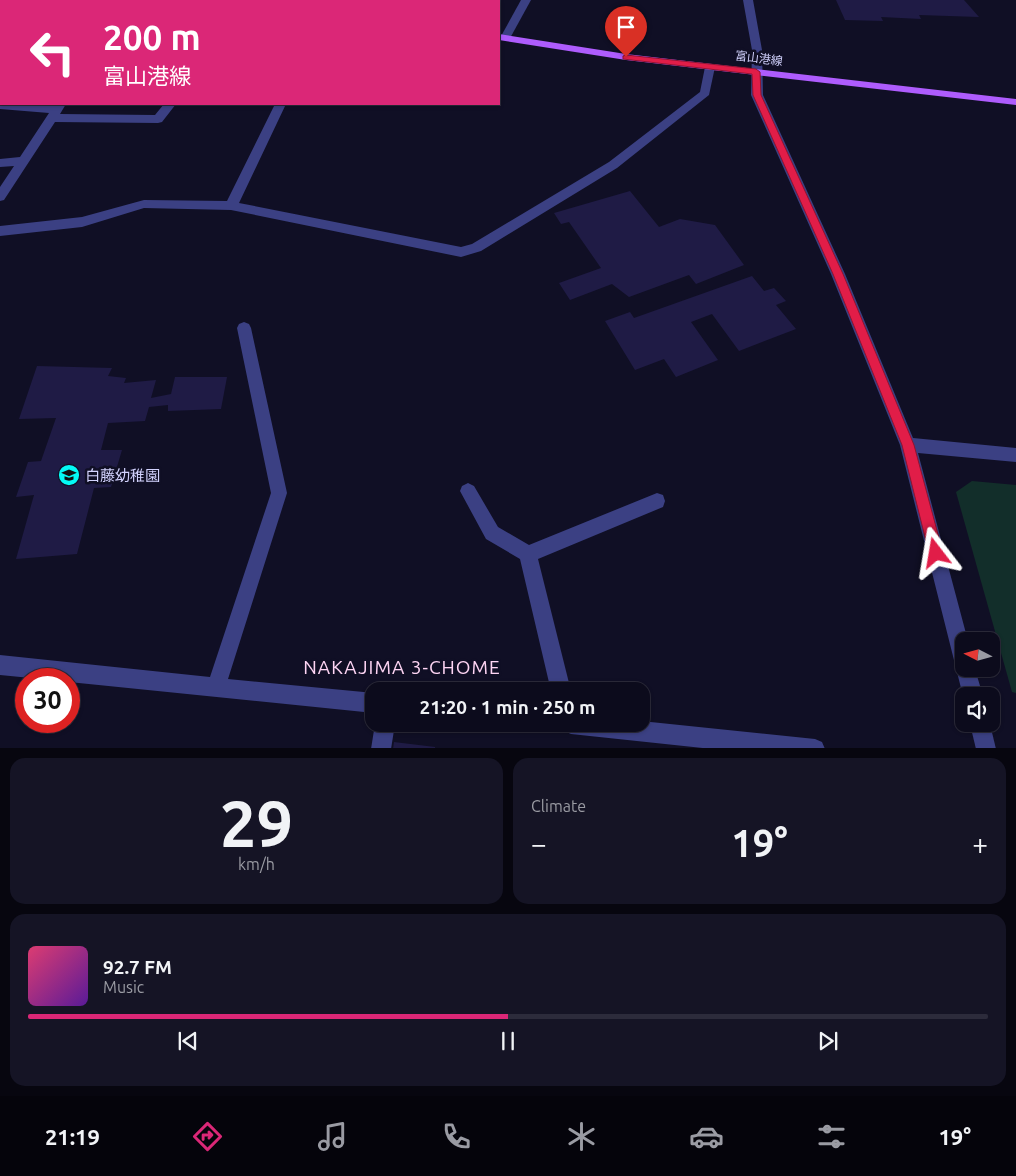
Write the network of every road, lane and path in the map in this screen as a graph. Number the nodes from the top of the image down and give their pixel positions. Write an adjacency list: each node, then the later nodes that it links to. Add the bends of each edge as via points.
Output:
1 (526, 0): 3 (street)
2 (748, 0): 5 (street, via 757,50)
3 (502, 38): 4 (main road, 富山港線)
4 (710, 67): 5 (main road, 富山港線); 14 (street, via 704,93 613,164 476,248 461,252)
5 (756, 72): 6 (main road, 富山港線); 17 (street, via 757,95 838,274)
6 (1016, 102)
7 (0, 105): 10 (street)
8 (169, 105): 10 (street, via 158,119)
9 (281, 105): 14 (street)
10 (57, 111): 11 (street)
11 (24, 161): 12 (street); 13 (street)
12 (0, 163)
13 (0, 197)
14 (231, 206): 15 (street, via 144,204 82,222)
15 (0, 231)
16 (244, 328): 25 (street, via 279,493)
17 (908, 445): 18 (street); 22 (street)
18 (1016, 455)
19 (468, 491): 21 (street, via 492,533)
20 (657, 501): 21 (street)
21 (528, 554): 24 (street)
22 (956, 632)
23 (0, 665): 25 (street)
24 (559, 682)
25 (216, 687): 26 (street)
26 (365, 702)
27 (384, 732): 31 (street)
28 (630, 732): 30 (street)
29 (982, 732): 33 (street)
30 (711, 743): 32 (street)
31 (381, 748)
32 (815, 748)
33 (986, 748)

